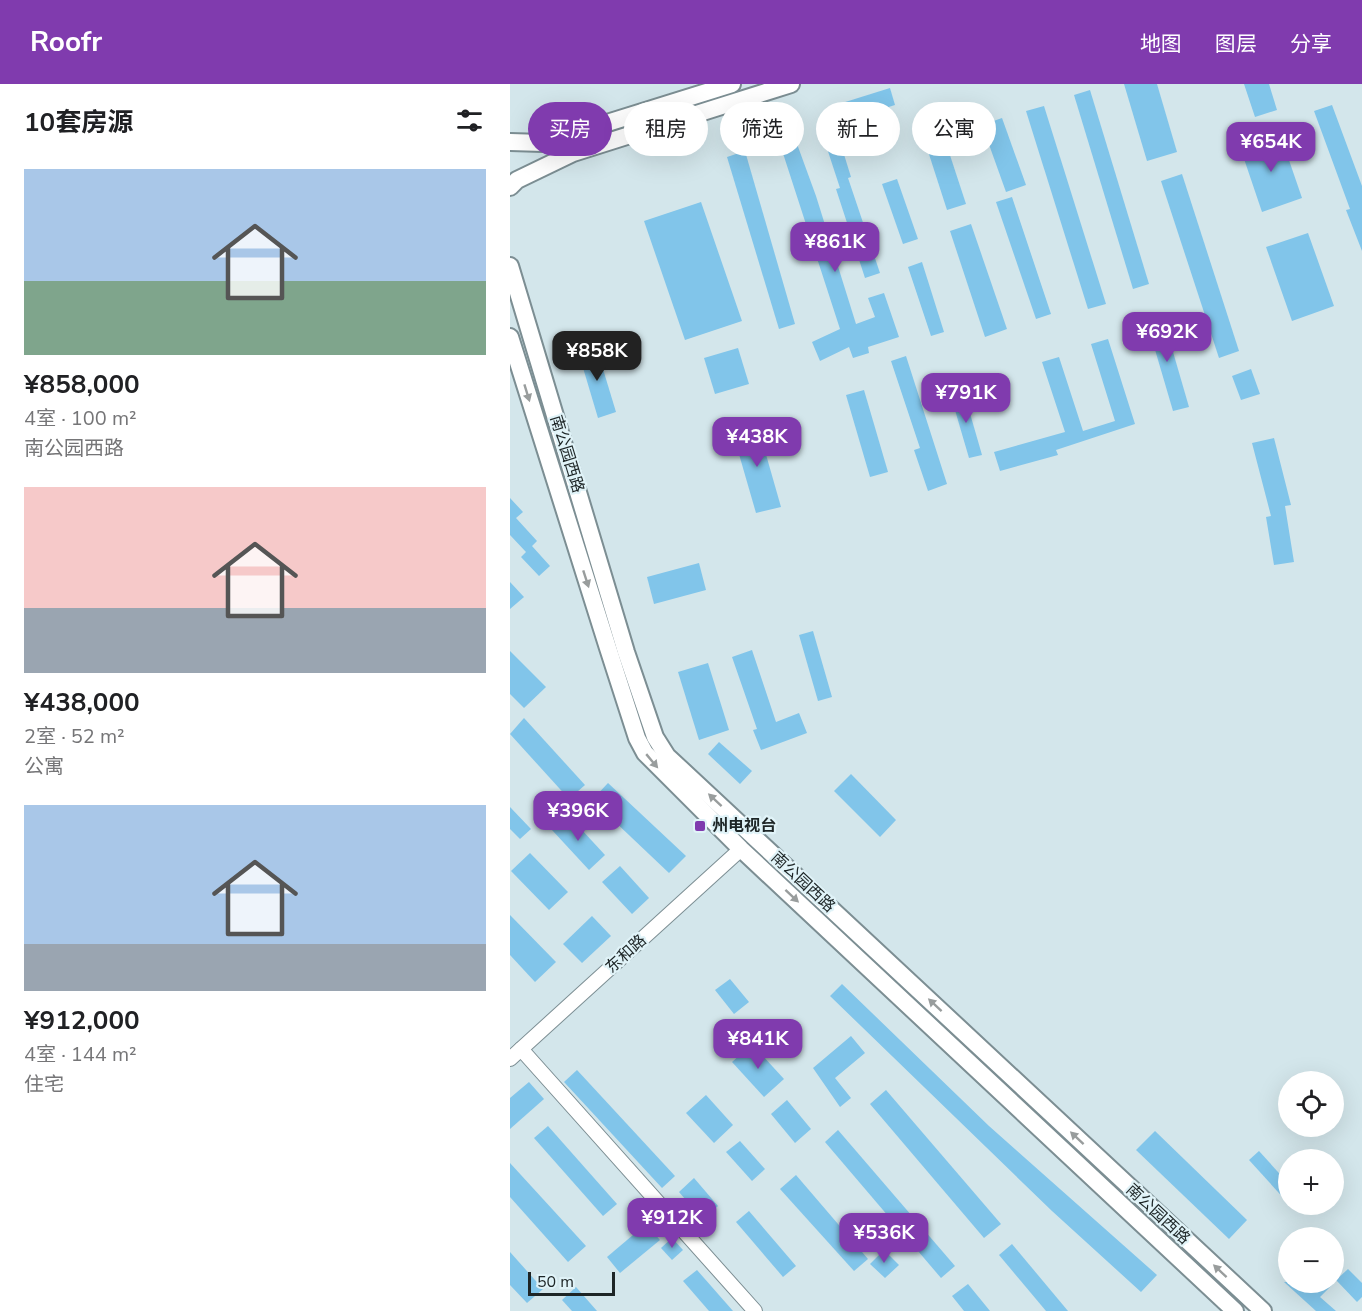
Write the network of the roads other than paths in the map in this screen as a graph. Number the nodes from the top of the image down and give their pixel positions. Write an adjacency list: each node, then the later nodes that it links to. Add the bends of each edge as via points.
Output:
1 (732, 84): 3 (main road, via 543,143)
2 (791, 84): 4 (main road, via 573,153)
3 (510, 142)
4 (510, 187)
5 (510, 266): 12 (main road, 南公园西路, one-way to 5, via 667,756 655,737 626,652)
6 (510, 337): 7 (main road, 南公园西路, one-way to 7, via 638,738 659,770)
7 (741, 849): 8 (street, 东和路); 11 (main road, 南公园西路, one-way to 11)
8 (521, 1049): 9 (street, 东和路); 10 (street)
9 (510, 1059)
10 (754, 1311)
11 (1235, 1311)
12 (1263, 1311)

